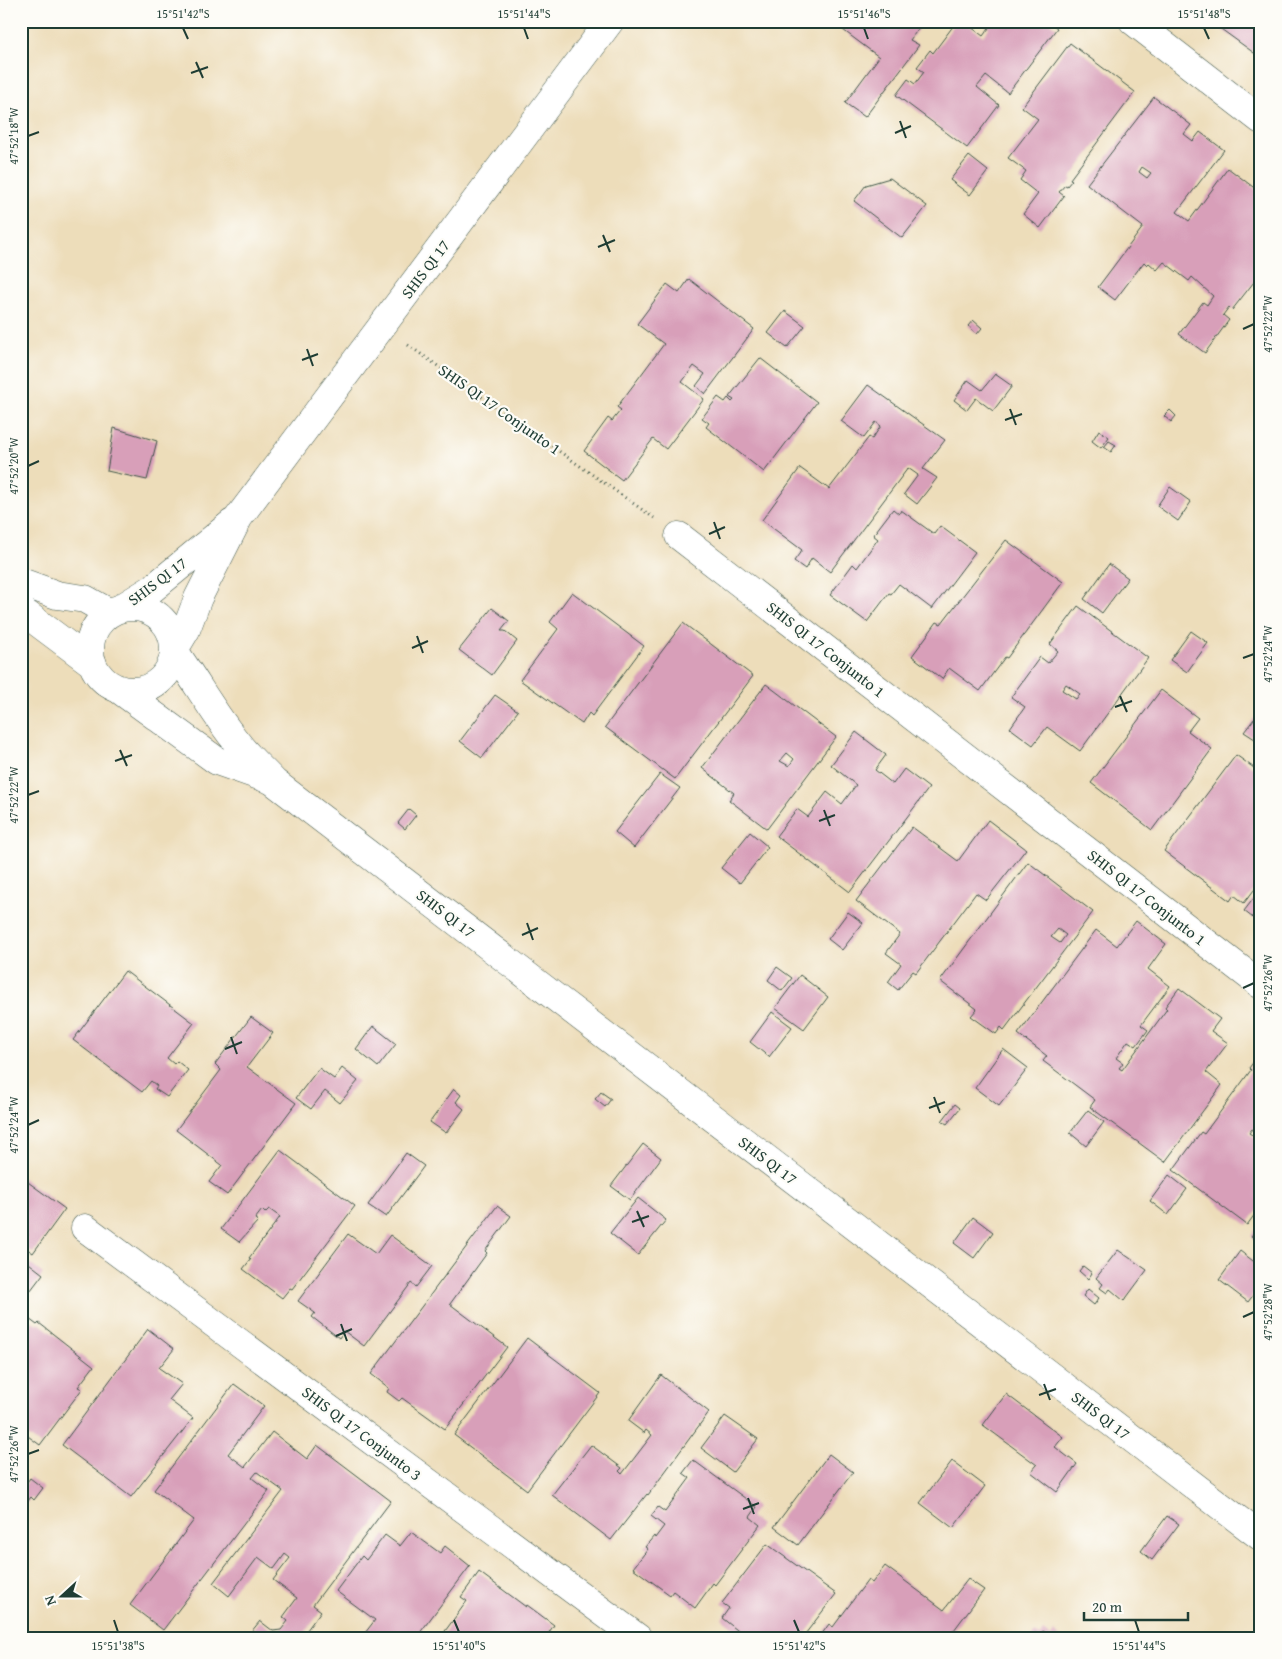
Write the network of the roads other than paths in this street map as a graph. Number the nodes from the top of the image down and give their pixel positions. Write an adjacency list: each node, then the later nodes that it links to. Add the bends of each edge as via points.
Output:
1 (610, 21): 4 (street, SHIS QI 17)
2 (1133, 21): 3 (street)
3 (1261, 120)
4 (239, 517): 8 (street, SHIS QI 17, via 152,589); 9 (street, SHIS QI 17)
5 (680, 536): 13 (street, SHIS QI 17 Conjunto 1)
6 (21, 582): 8 (street, SHIS QI 17)
7 (21, 610): 10 (street)
8 (116, 610): 9 (street, via 141,608 159,616 171,631); 10 (street, via 98,625 91,641)
9 (174, 651): 11 (street, via 172,665 155,685 136,691); 12 (street, SHIS QI 17, via 240,747)
10 (93, 664): 11 (street, via 103,679)
11 (117, 688): 12 (street, SHIS QI 17, via 217,761)
12 (274, 782): 15 (street, SHIS QI 17)
13 (1261, 985)
14 (86, 1228): 16 (street, SHIS QI 17 Conjunto 3)
15 (1261, 1537)
16 (638, 1638)

